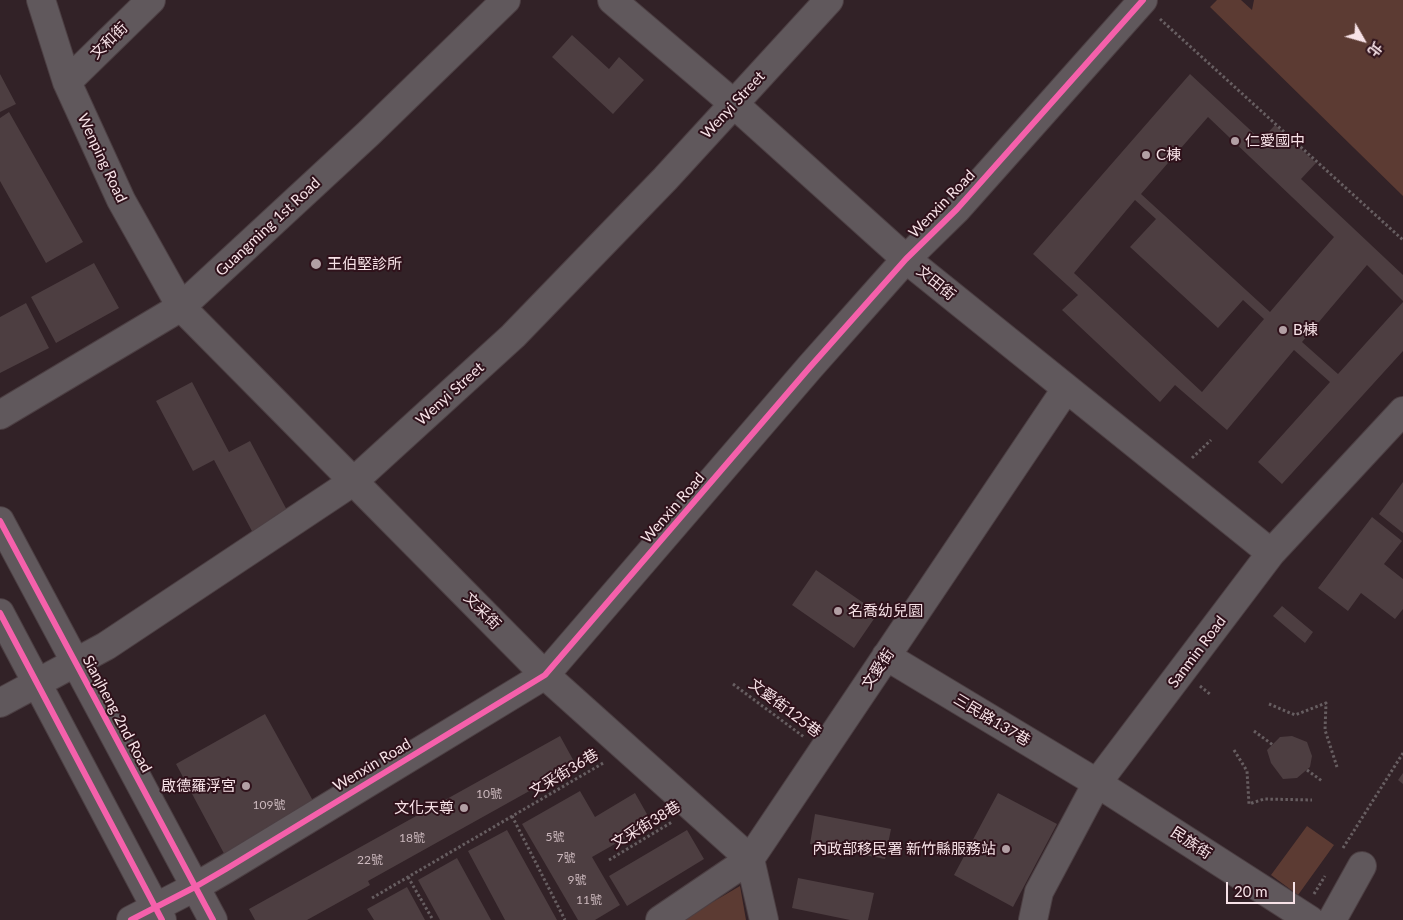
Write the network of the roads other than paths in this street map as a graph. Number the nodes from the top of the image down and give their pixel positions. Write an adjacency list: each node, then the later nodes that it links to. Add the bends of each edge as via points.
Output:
1 (41, 0): 7 (street, Wenping Road)
2 (151, 0): 7 (street, 文和街)
3 (506, 0): 10 (street, Guangming 1st Road, via 362,140)
4 (612, 0): 8 (street, 文田街)
5 (829, 0): 8 (street, Wenyi Street)
6 (1152, 9): 9 (street, Wenxin Road)
7 (67, 82): 10 (street, Wenping Road, via 121,200)
8 (734, 104): 9 (street, 文田街); 14 (street, Wenyi Street, via 513,336)
9 (906, 259): 11 (street, 文田街); 20 (street, Wenxin Road)
10 (181, 308): 13 (street, Guangming 1st Road); 14 (street, 文采街)
11 (1066, 389): 16 (street, 文田街); 18 (street, 文愛街)
12 (1403, 411): 16 (street, Sanmin Road)
13 (0, 415)
14 (354, 481): 19 (street, Wenyi Street); 20 (street, 文采街)
15 (0, 521): 19 (street, Sianjheng 2nd Road)
16 (1271, 553): 23 (street, Sanmin Road)
17 (0, 613): 21 (street)
18 (886, 656): 23 (street, 三民路137巷); 25 (street, 文愛街)
19 (76, 663): 21 (street, Wenyi Street); 26 (street, Sianjheng 2nd Road)
20 (545, 675): 25 (street, 文采街); 26 (street, Wenxin Road)
21 (37, 684): 22 (street, Wenyi Street); 27 (street)
22 (0, 703)
23 (1097, 783): 28 (street, 民族街); 33 (street, Sanmin Road, via 1039,892)
24 (1352, 858): 34 (street)
25 (750, 859): 31 (street, 文愛街); 32 (street)
26 (195, 887): 27 (street, Wenxin Road); 30 (street, Sianjheng 2nd Road)
27 (159, 914): 29 (street, Wenxin Road)
28 (1306, 917)
29 (131, 920)
30 (213, 920)
31 (660, 920)
32 (764, 920)
33 (1033, 920)
34 (1332, 920)

